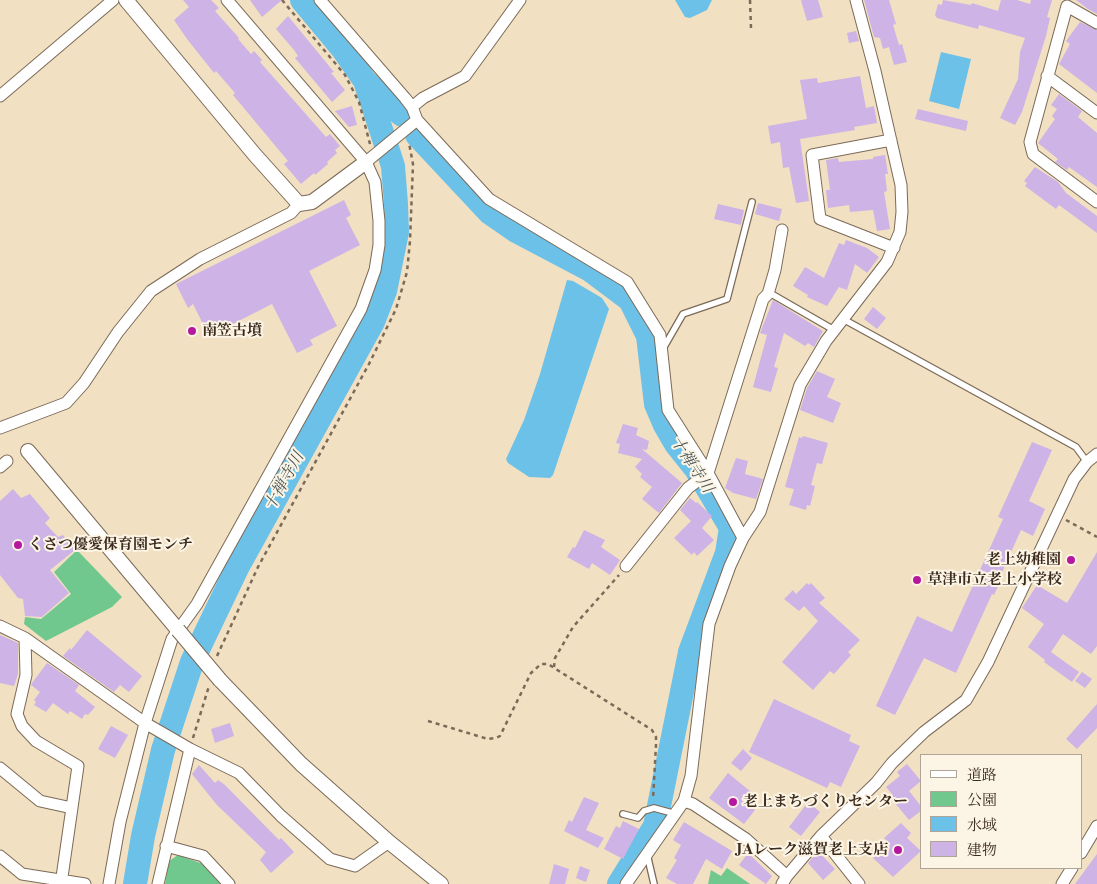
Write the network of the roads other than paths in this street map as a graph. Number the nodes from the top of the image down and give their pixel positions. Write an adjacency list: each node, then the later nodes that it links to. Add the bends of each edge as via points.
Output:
1 (113, 0): 9 (street)
2 (126, 0): 17 (street)
3 (227, 0): 14 (street)
4 (320, 0): 10 (street)
5 (520, 0): 10 (street, via 465,76)
6 (856, 0): 13 (street)
7 (1097, 23): 8 (street, via 1067,6)
8 (1047, 76): 11 (street); 16 (street, via 1030,142 1033,154)
9 (0, 96)
10 (412, 107): 12 (street)
11 (1097, 113)
12 (417, 120): 14 (street); 23 (street, via 489,199 627,282 660,336)
13 (891, 140): 19 (street, via 901,185 902,212); 19 (street, via 812,155 820,219)
14 (372, 157): 17 (street, via 312,202); 32 (street, via 380,221 379,245 375,270 361,309 197,604)
15 (752, 202): 23 (lane, via 726,299 683,314)
16 (1097, 202)
17 (299, 204): 24 (street, via 291,213 200,259 151,291 66,404)
18 (782, 230): 20 (street)
19 (894, 248): 21 (street, via 879,274)
20 (768, 292): 22 (lane); 28 (street)
21 (843, 319): 22 (street); 27 (lane, via 1076,447)
22 (834, 330): 29 (street, via 800,385 760,512)
23 (663, 349): 28 (street, via 668,410)
24 (0, 428)
25 (28, 452): 32 (street)
26 (1097, 454): 27 (street)
27 (1087, 462): 42 (street, via 1074,479 988,662 966,700 918,738)
28 (703, 476): 29 (street); 30 (street)
29 (743, 538): 37 (street, via 709,624 692,776)
30 (626, 566)
31 (0, 626): 33 (street)
32 (178, 630): 34 (street, via 172,639); 43 (street, bridge, via 215,682)
33 (26, 638): 34 (street); 38 (street, via 26,675 17,714 22,726 36,741 78,766)
34 (145, 723): 35 (street); 52 (street, via 120,822)
35 (185, 746): 43 (street, via 239,773 281,816 330,858 355,866); 44 (street)
36 (0, 768): 38 (street, via 40,801)
37 (684, 801): 40 (street); 49 (street, via 746,838)
38 (72, 808): 50 (street)
39 (623, 814): 40 (lane, via 638,818 644,811 654,808)
40 (676, 814): 46 (street)
41 (1096, 828): 45 (street)
42 (821, 836): 49 (street); 58 (street)
43 (389, 842): 55 (street)
44 (166, 846): 53 (street); 54 (street, via 202,856)
45 (1082, 851)
46 (647, 854): 56 (street); 57 (lane)
47 (0, 856): 50 (street, via 22,874)
48 (1071, 869): 59 (street)
49 (784, 880)
50 (61, 882): 51 (street)
51 (85, 884)
52 (109, 884)
53 (158, 884)
54 (229, 884)
55 (441, 884)
56 (626, 884)
57 (654, 884)
58 (859, 884)
59 (1062, 884)

